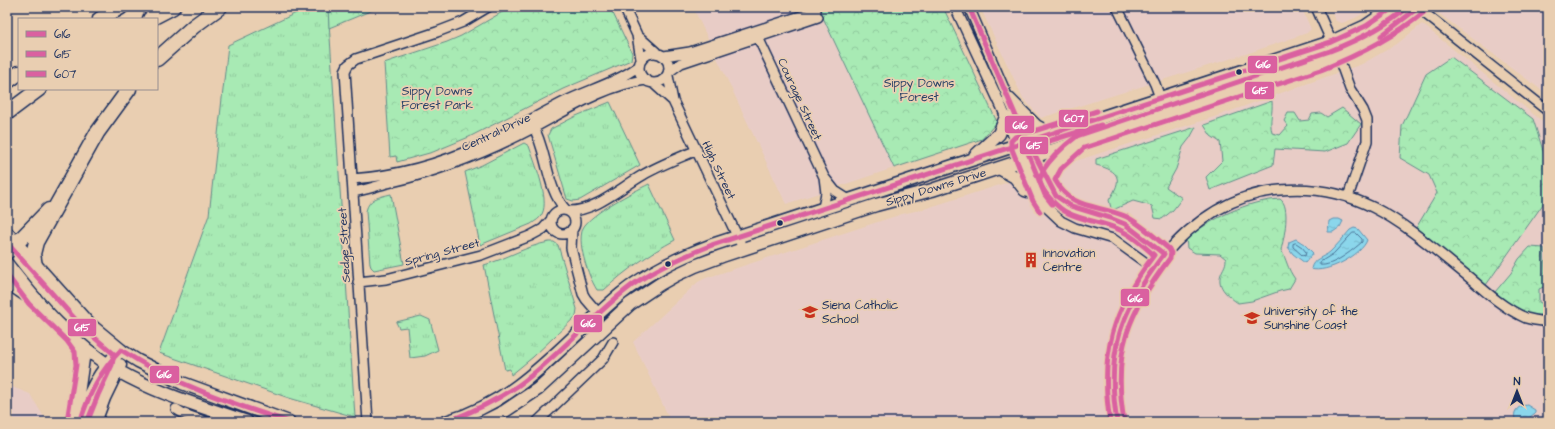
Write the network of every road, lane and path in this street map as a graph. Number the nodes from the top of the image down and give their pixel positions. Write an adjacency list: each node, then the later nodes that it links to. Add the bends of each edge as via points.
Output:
1 (121, 7): 13 (highway)
2 (173, 7): 14 (highway)
3 (220, 7): 20 (highway)
4 (488, 7): 44 (street, Sedge Street, via 463,22 356,59 346,68)
5 (624, 7): 16 (street)
6 (955, 7): 34 (street)
7 (969, 7): 29 (street)
8 (1117, 7): 28 (street)
9 (1316, 7): 17 (street)
10 (1394, 7): 17 (main road, Sippy Downs Drive, via 1366,26)
11 (1419, 7): 19 (main road, Sippy Downs Drive, via 1375,40); 31 (street)
12 (817, 14): 15 (street)
13 (102, 18)
14 (152, 18)
15 (756, 34): 18 (street, via 690,52); 22 (street, via 681,63); 43 (street, Courage Street)
16 (637, 35): 18 (street); 21 (street)
17 (1331, 42): 19 (street); 28 (main road, Sippy Downs Drive)
18 (660, 54): 21 (street, via 648,54); 22 (street, via 669,63)
19 (1338, 56): 33 (main road, Sippy Downs Drive); 50 (street, via 1350,89 1364,110 1368,126 1368,141)
20 (158, 58)
21 (640, 63): 25 (street, via 640,74); 35 (street, Central Drive, via 622,77 563,103)
22 (669, 73): 25 (street, via 661,81); 30 (street, High Street)
23 (18, 74): 24 (highway)
24 (7, 82)
25 (649, 82): 30 (street, High Street); 35 (street, Central Drive, via 630,82)
26 (38, 90): 32 (highway)
27 (128, 90): 49 (highway, via 97,133)
28 (1161, 98): 33 (street); 36 (main road, Sippy Downs Drive)
29 (1009, 99): 36 (main road, via 1036,126); 38 (street)
30 (673, 101): 39 (street, High Street)
31 (1548, 111)
32 (7, 114)
33 (1166, 114): 37 (main road, Sippy Downs Drive)
34 (1006, 117): 38 (street); 40 (main road, via 999,134)
35 (532, 124): 44 (street, Central Drive, via 433,163 386,176); 46 (street); 47 (street, Central Drive, via 480,154 458,163 421,176)
36 (1050, 134): 38 (main road, Sippy Downs Drive)
37 (1080, 142): 41 (main road, Sippy Downs Drive); 45 (main road, via 1055,165)
38 (1022, 143): 40 (main road, Sippy Downs Drive); 41 (street)
39 (696, 150): 52 (street, via 644,174); 60 (street, High Street)
40 (973, 158): 51 (main road, Sippy Downs Drive)
41 (1029, 158): 42 (main road, Sippy Downs Drive); 45 (street); 48 (street)
42 (999, 168): 48 (main road, via 1015,177 1025,190); 62 (main road, Sippy Downs Drive)
43 (824, 178): 51 (street, Courage Street, via 839,194); 53 (street, Courage Street)
44 (352, 179): 47 (street, Sedge Street)
45 (1047, 180): 64 (street, via 1056,196 1067,206 1124,224)
46 (554, 191): 54 (street); 55 (street)
47 (353, 192): 69 (street, Sedge Street)
48 (1038, 194): 67 (street, via 1048,210 1061,221 1075,228 1113,239)
49 (62, 197): 61 (highway); 66 (highway, via 34,247)
50 (1348, 197): 64 (street, via 1328,191 1300,189 1275,190 1253,195 1225,205 1206,216 1184,233); 72 (street, via 1393,218 1502,304 1528,318)
51 (849, 200): 53 (main road, Sippy Downs Drive)
52 (593, 206): 54 (street); 56 (street)
53 (823, 208): 60 (main road, Sippy Downs Drive)
54 (568, 211): 55 (street, via 557,211); 56 (street, via 574,218)
55 (551, 218): 58 (street, via 552,227); 59 (street, Spring Street, via 542,229)
56 (573, 228): 58 (street, via 565,234); 63 (street)
57 (7, 233): 61 (main road)
58 (559, 233): 59 (street, Spring Street); 63 (street)
59 (530, 236): 69 (street, Spring Street, via 481,255 382,280)
60 (737, 236): 62 (street, High Street); 71 (main road, Sippy Downs Drive, via 667,264 630,288)
61 (12, 249): 66 (main road)
62 (743, 249): 87 (main road, Sippy Downs Drive, via 695,266 645,293 606,325 538,389)
63 (572, 254): 71 (street, via 583,294)
64 (1164, 254): 67 (street)
65 (7, 264): 70 (main road)
66 (36, 266): 75 (main road, via 88,323)
67 (1153, 268): 89 (street, via 1128,309 1116,345 1113,383)
68 (7, 281): 70 (highway)
69 (358, 282): 85 (street, Sedge Street)
70 (35, 300): 73 (main road)
71 (599, 314): 86 (main road, Sippy Downs Drive, via 514,389 483,407)
72 (1548, 322)
73 (72, 336): 76 (main road); 79 (main road, via 83,356)
74 (613, 342): 88 (street, via 603,359)
75 (122, 351): 76 (main road); 77 (main road); 84 (main road, via 182,383)
76 (107, 364): 77 (main road); 80 (main road, via 92,389)
77 (118, 371): 81 (main road); 83 (main road, via 156,389)
78 (176, 409): 82 (street)
79 (74, 422)
80 (80, 422)
81 (95, 422)
82 (206, 422)
83 (247, 422)
84 (289, 422)
85 (368, 422)
86 (446, 422)
87 (483, 422)
88 (537, 422)
89 (1117, 422)

